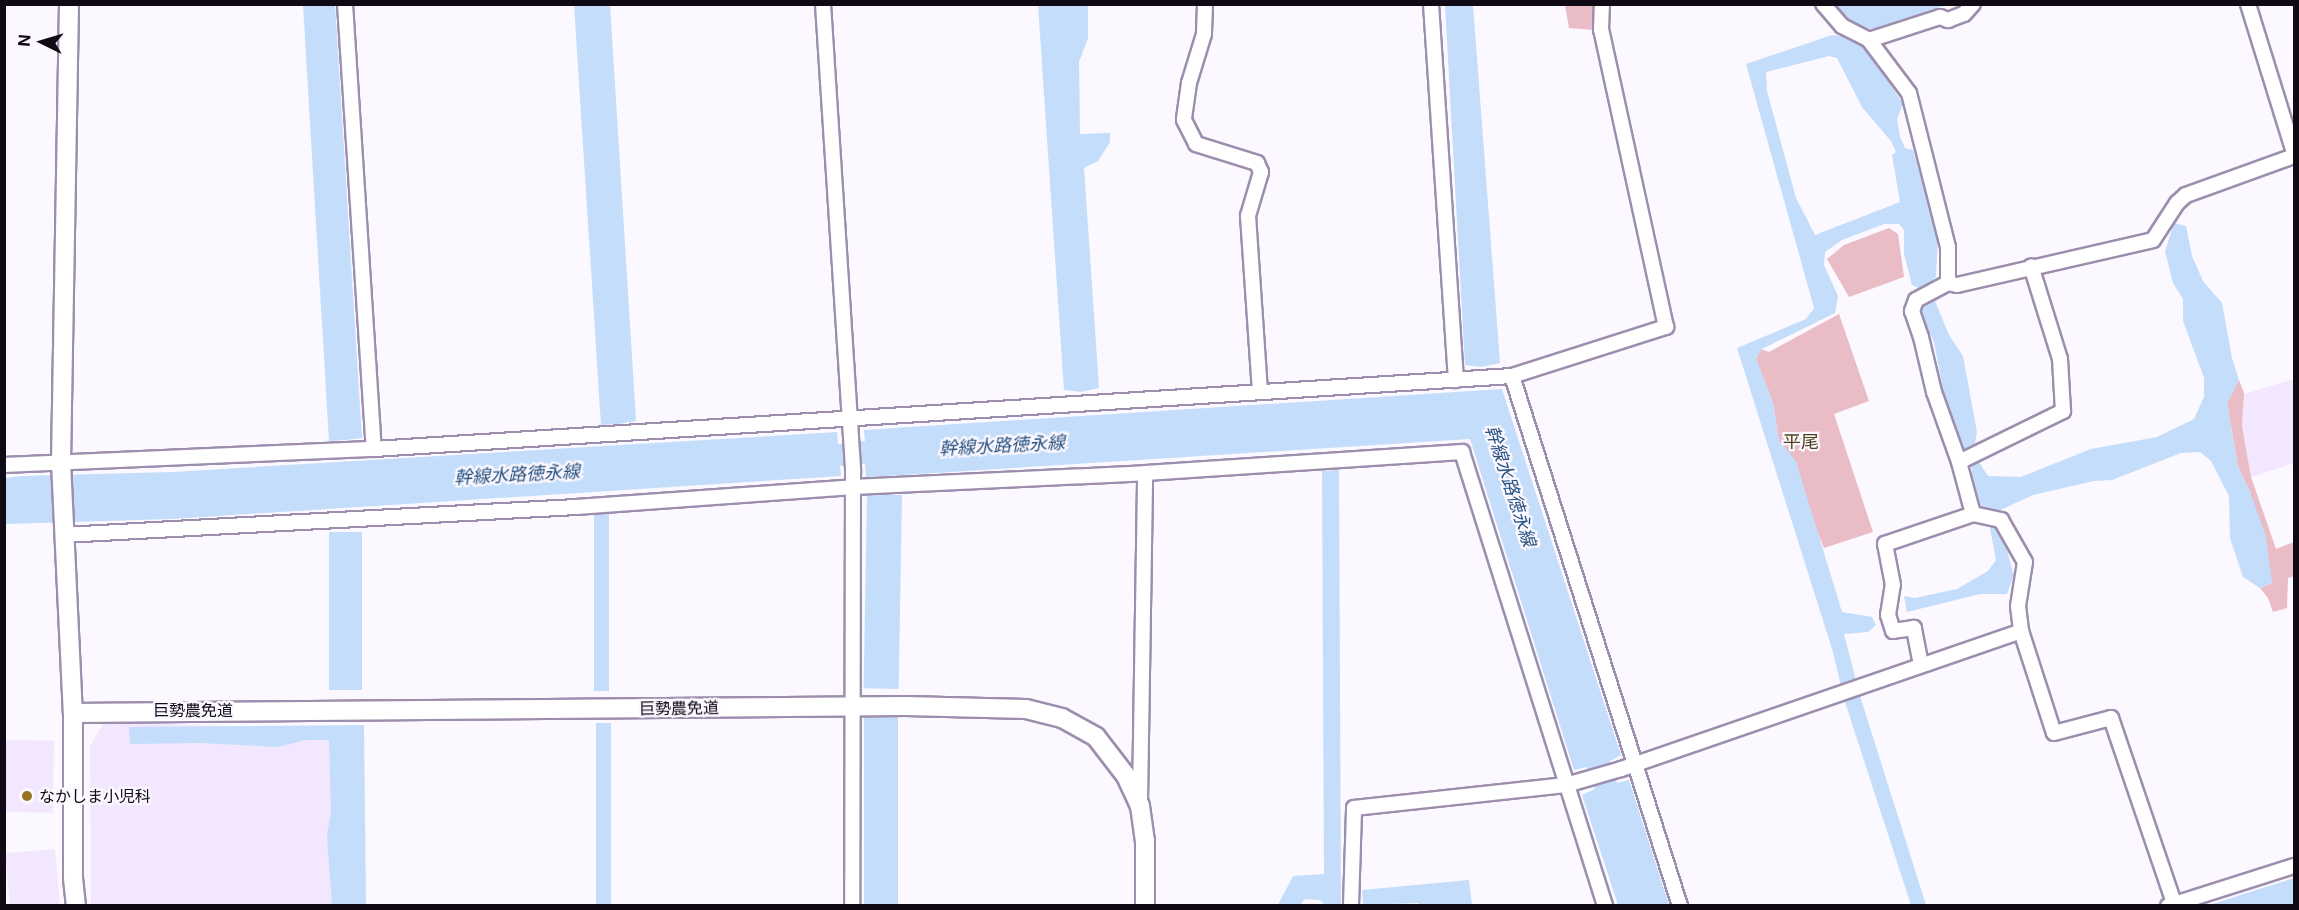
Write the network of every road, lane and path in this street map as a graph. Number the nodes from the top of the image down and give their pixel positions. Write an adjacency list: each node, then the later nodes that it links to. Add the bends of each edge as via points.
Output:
1 (69, 4): 19 (street)
2 (345, 4): 18 (street)
3 (823, 4): 17 (street)
4 (1205, 4): 16 (street, via 1204,34 1189,83 1184,120 1196,144 1257,163 1261,172 1248,216)
5 (1431, 4): 15 (street)
6 (1602, 4): 14 (street, via 1601,30 1666,327)
7 (1823, 4): 10 (street, via 1842,26)
8 (1973, 4): 10 (street, via 1964,15 1948,20 1940,17)
9 (2248, 4): 11 (street)
10 (1864, 37): 13 (street, via 1909,93 1948,248)
11 (2295, 155): 12 (street, via 2186,195 2177,202 2153,240)
12 (2031, 266): 13 (street); 20 (street, via 2060,359 2063,411)
13 (1948, 284): 20 (street, via 1916,300 1912,311 1934,392)
14 (1512, 376): 15 (street); 30 (street)
15 (1456, 380): 16 (street)
16 (1260, 392): 17 (street)
17 (849, 420): 18 (street); 23 (street)
18 (374, 449): 19 (street)
19 (60, 462): 21 (street); 25 (street)
20 (1959, 462): 24 (street)
21 (4, 465)
22 (1145, 473): 23 (street); 31 (street, via 1462,452); 32 (street)
23 (853, 487): 25 (street); 28 (street)
24 (1977, 516): 26 (street, via 2001,520 2025,562 2018,606); 27 (street, via 1885,544 1893,585 1888,615 1893,631 1914,628)
25 (64, 536): 29 (street)
26 (2021, 631): 27 (street); 34 (street, via 2054,733 2111,718)
27 (1921, 665): 30 (street)
28 (852, 706): 29 (street, 巨勢農免道); 32 (street, 巨勢農免道, via 1026,709 1062,718 1096,737 1126,776); 36 (street)
29 (73, 713): 35 (street)
30 (1634, 763): 31 (street); 40 (street)
31 (1572, 783): 38 (street, via 1354,808); 39 (street)
32 (1140, 806): 37 (street, 巨勢農免道, via 1145,841)
33 (2295, 866): 34 (street)
34 (2171, 904)
35 (76, 906)
36 (852, 906)
37 (1145, 906)
38 (1351, 906)
39 (1605, 906)
40 (1680, 906)

